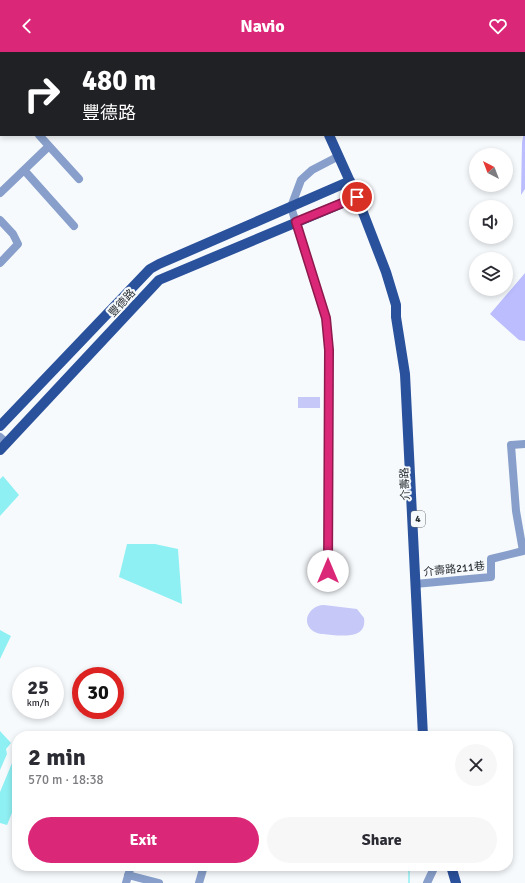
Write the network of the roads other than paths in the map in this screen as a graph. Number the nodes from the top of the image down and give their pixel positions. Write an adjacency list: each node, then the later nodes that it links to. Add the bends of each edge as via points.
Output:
1 (40, 136): 3 (street)
2 (329, 136): 4 (main road, 4)
3 (49, 146): 5 (street); 6 (street)
4 (339, 156): 7 (main road, 4); 10 (street, via 312,170 300,180)
5 (24, 170): 8 (street); 13 (street)
6 (79, 179)
7 (350, 181): 9 (main road, 4); 10 (main road, 豐德路)
8 (0, 193)
9 (357, 197): 12 (main road, 豐德路); 19 (main road, 介壽路 / 4, via 386,272 396,306 405,374)
10 (290, 207): 12 (street); 15 (main road, 豐德路, via 150,269)
11 (0, 220): 14 (street, via 18,244)
12 (296, 222): 16 (main road, 豐德路, via 159,280); 18 (street, via 326,318 329,350)
13 (74, 226)
14 (0, 263)
15 (0, 426)
16 (2, 443)
17 (525, 444): 19 (street, 介壽路211巷, via 511,445 516,511 523,551 491,559 491,577)
18 (328, 571)
19 (418, 584): 20 (main road, 介壽路 / 4); 21 (main road, 介壽路 / 4)
20 (423, 731)
21 (429, 731)
22 (203, 871): 28 (street)
23 (433, 871): 29 (street)
24 (452, 871): 30 (main road)
25 (459, 871): 31 (main road)
26 (127, 879): 27 (street)
27 (159, 883)
28 (199, 883)
29 (427, 883)
30 (456, 883)
31 (463, 883)

